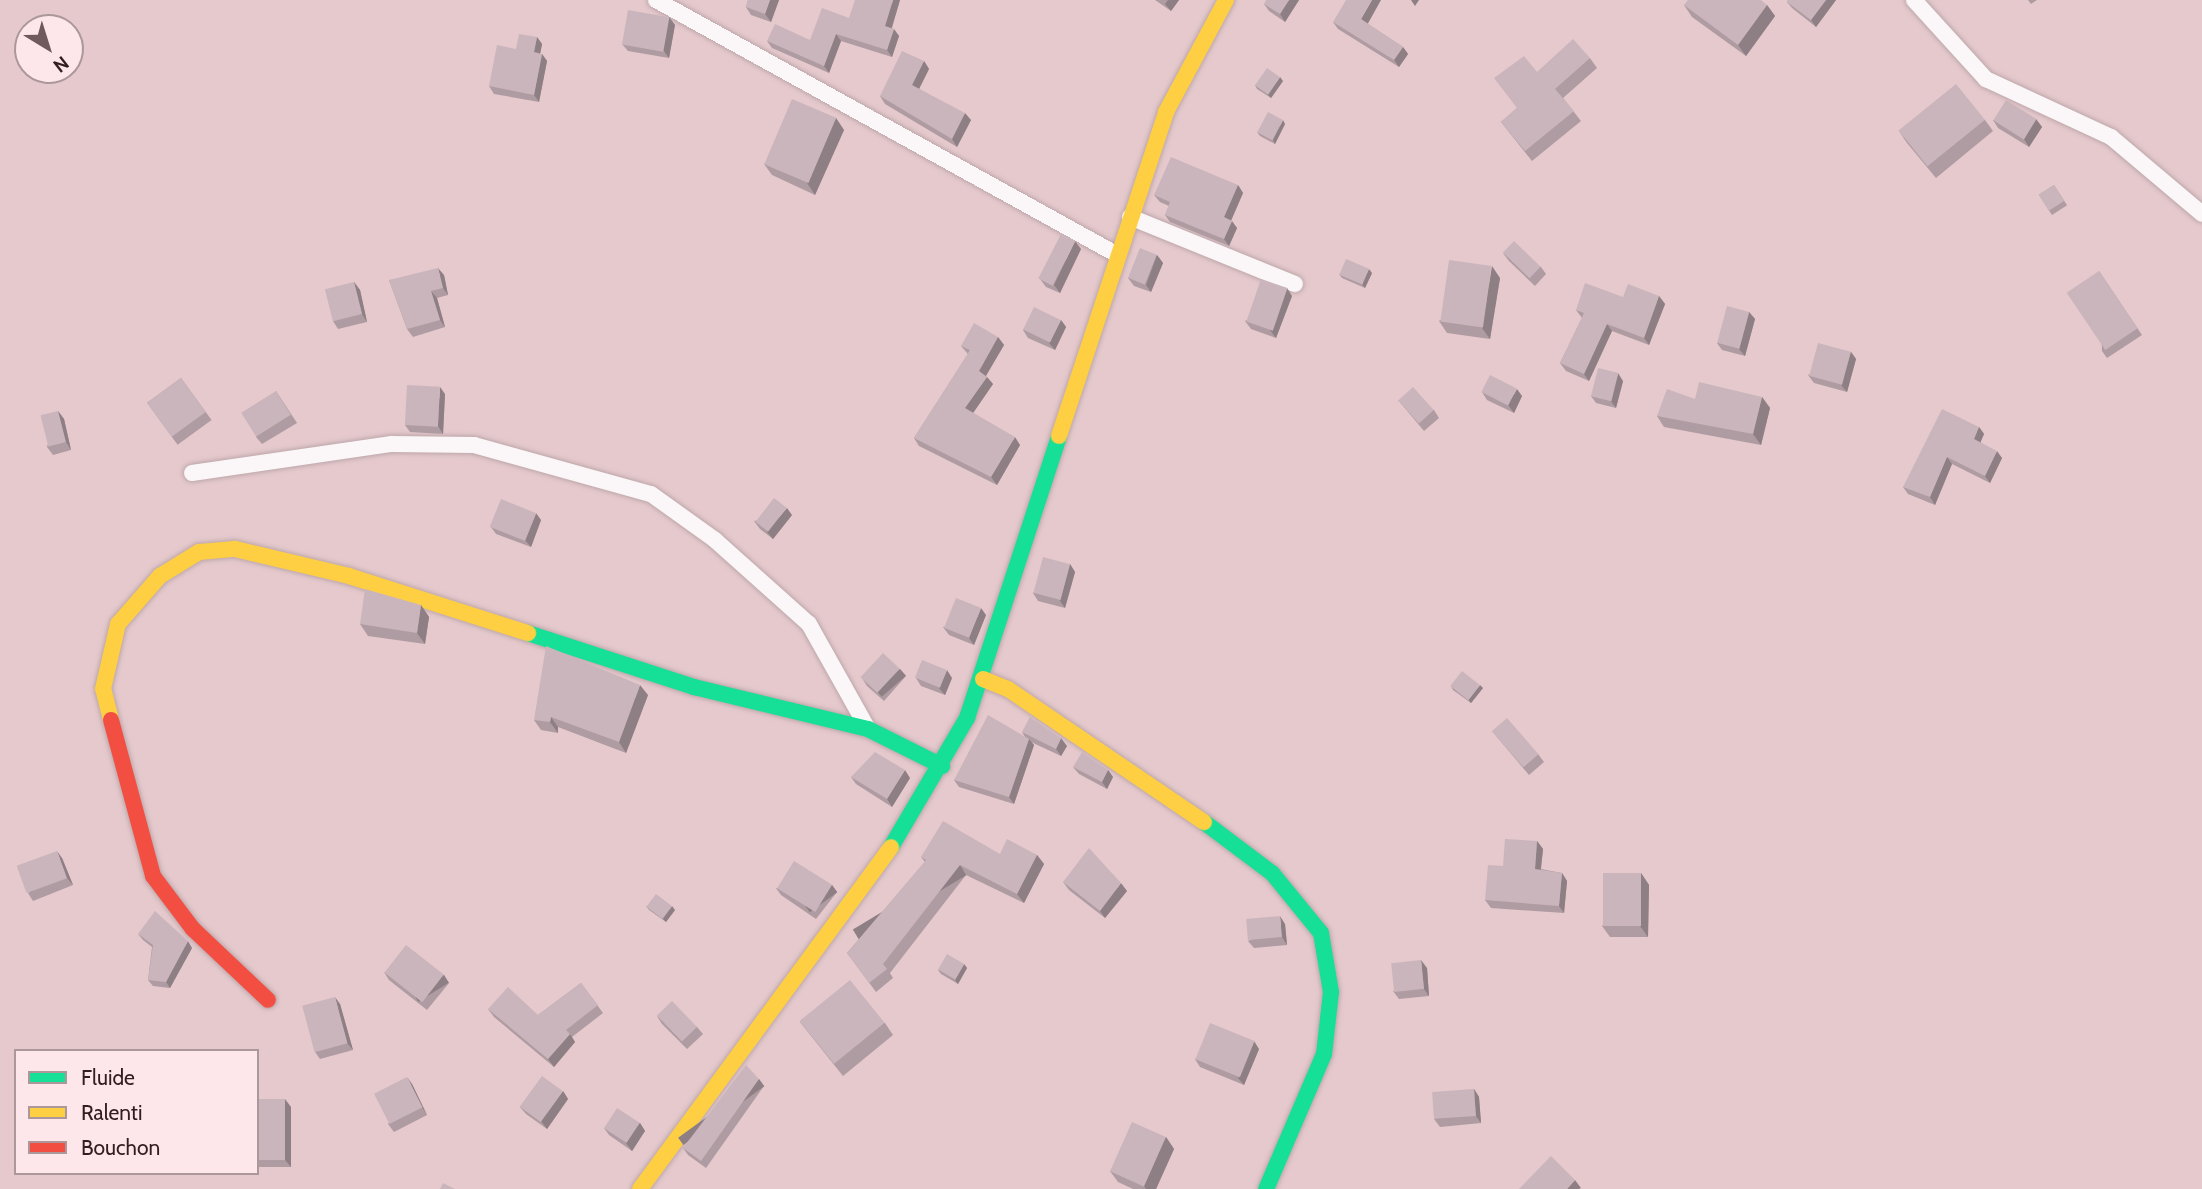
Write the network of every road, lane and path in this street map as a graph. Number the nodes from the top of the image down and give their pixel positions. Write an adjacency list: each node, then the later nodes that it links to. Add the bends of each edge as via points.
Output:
1 (656, 0): 6 (street)
2 (1226, 0): 5 (street, via 1166,112)
3 (1914, 0): 4 (street, via 1986,79 2111,137)
4 (2202, 214)
5 (1130, 217): 6 (street); 7 (street)
6 (1116, 254): 9 (street)
7 (1295, 284)
8 (192, 473): 10 (street, via 392,444 474,445 651,494 715,540 809,624)
9 (983, 678): 11 (street); 14 (street, via 1008,689 1216,830 1272,873 1321,933 1331,992 1324,1054)
10 (868, 729): 11 (street); 12 (street, via 694,687 349,576 235,549 199,552 160,576 118,624 103,689 153,876 193,929)
11 (942, 766): 13 (street, via 882,862)
12 (268, 1000)
13 (640, 1189)
14 (1266, 1189)

